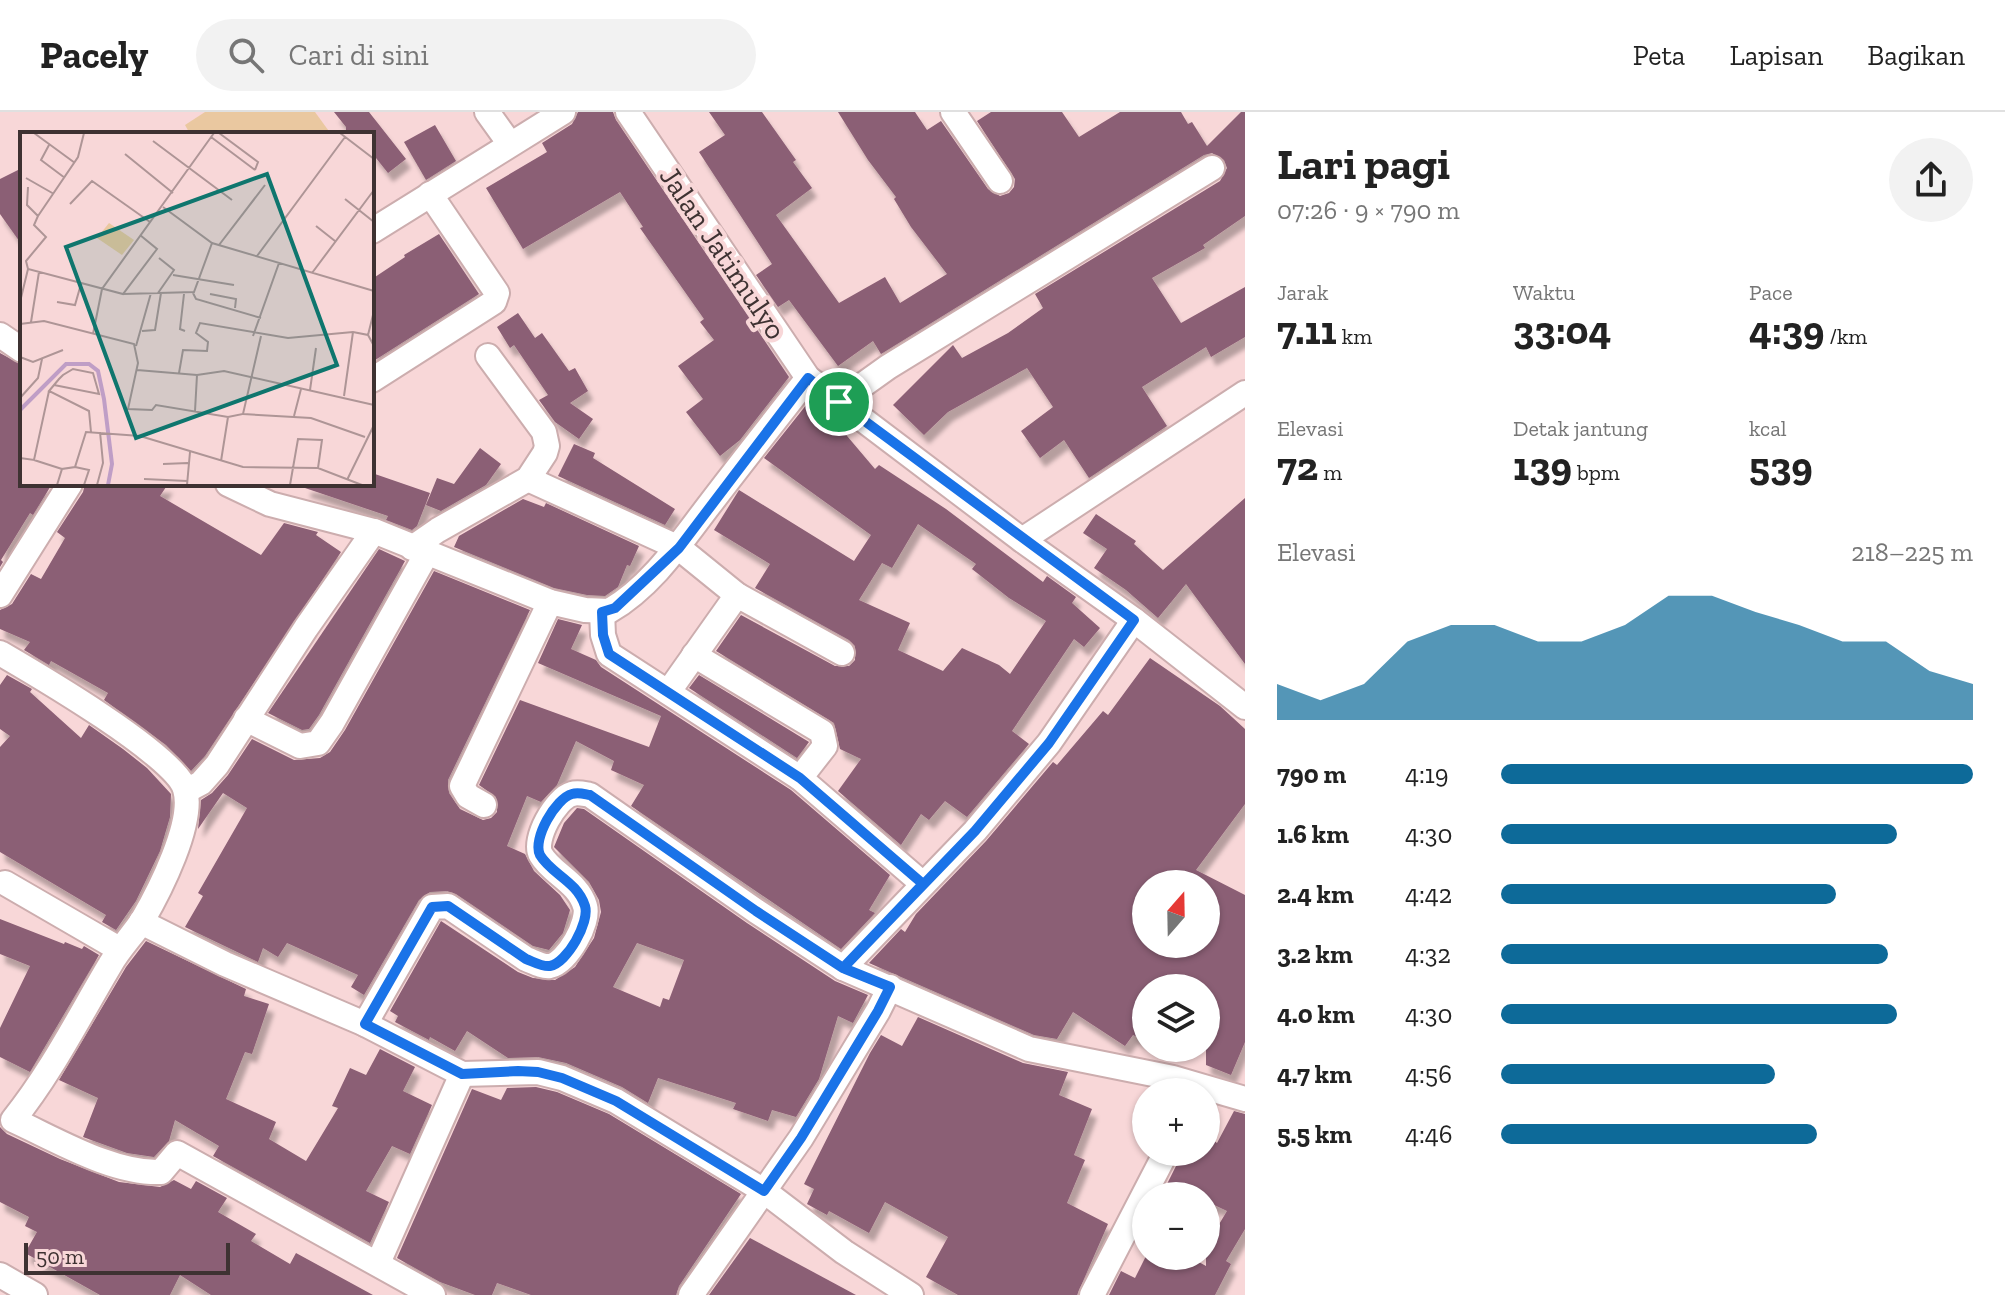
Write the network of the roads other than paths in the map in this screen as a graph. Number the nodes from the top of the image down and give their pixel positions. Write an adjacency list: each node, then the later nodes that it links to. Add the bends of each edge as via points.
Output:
1 (487, 112): 5 (street)
2 (563, 112): 5 (street)
3 (628, 112): 11 (street, Jalan Jatimulyo)
4 (953, 112): 7 (street)
5 (510, 144): 8 (street)
6 (1212, 168): 14 (street)
7 (1000, 181)
8 (430, 194): 9 (street); 12 (street, via 497,293 494,302)
9 (374, 230)
10 (488, 356): 15 (street, via 544,432 545,453)
11 (808, 378): 14 (street, Jalan Jatimulyo); 20 (street)
12 (374, 379)
13 (1245, 393): 19 (street)
14 (839, 402): 19 (street, Jalan Jatimulyo)
15 (528, 479): 20 (street); 21 (street, via 438,530)
16 (69, 486): 22 (street)
17 (232, 486): 18 (street, via 270,504)
18 (374, 531): 21 (street); 32 (street)
19 (1022, 540): 26 (street, Jalan Jatimulyo)
20 (679, 548): 23 (street); 25 (street, via 615,608)
21 (420, 550): 24 (street); 32 (street, via 318,743 300,746)
22 (0, 595)
23 (737, 595): 28 (street); 29 (street)
24 (550, 602): 25 (street); 35 (street, via 462,786)
25 (602, 612): 30 (street, via 609,654)
26 (1134, 620): 31 (street, Jalan Jatimulyo); 37 (street, via 1049,743)
27 (0, 653): 34 (street, via 158,757)
28 (842, 653)
29 (694, 655): 30 (street); 33 (street, via 822,732 825,746)
30 (669, 691): 33 (street)
31 (1245, 707)
32 (246, 719): 34 (street, via 210,774)
33 (800, 778): 37 (street)
34 (186, 791): 38 (street, via 184,827)
35 (484, 805)
36 (5, 883): 39 (street)
37 (923, 884): 40 (street)
38 (141, 922): 39 (street); 42 (street)
39 (119, 949): 47 (street, via 36,1092 13,1120 114,1165 146,1172 161,1172 177,1153)
40 (843, 968): 41 (street); 42 (street, via 590,795 572,794 562,800 538,840 542,858 579,893 586,912 582,929 562,959 553,965 526,959 448,906 432,907)
41 (890, 987): 44 (street, via 1029,1049 1173,1078); 46 (street)
42 (365, 1024): 43 (street)
43 (462, 1074): 46 (street, via 518,1071 562,1078 616,1101); 47 (street)
44 (1245, 1099)
45 (1159, 1166): 53 (street)
46 (764, 1191): 51 (street); 52 (street)
47 (378, 1263): 50 (street)
48 (0, 1275): 49 (street)
49 (35, 1295)
50 (433, 1295)
51 (691, 1295)
52 (911, 1295)
53 (1092, 1295)

